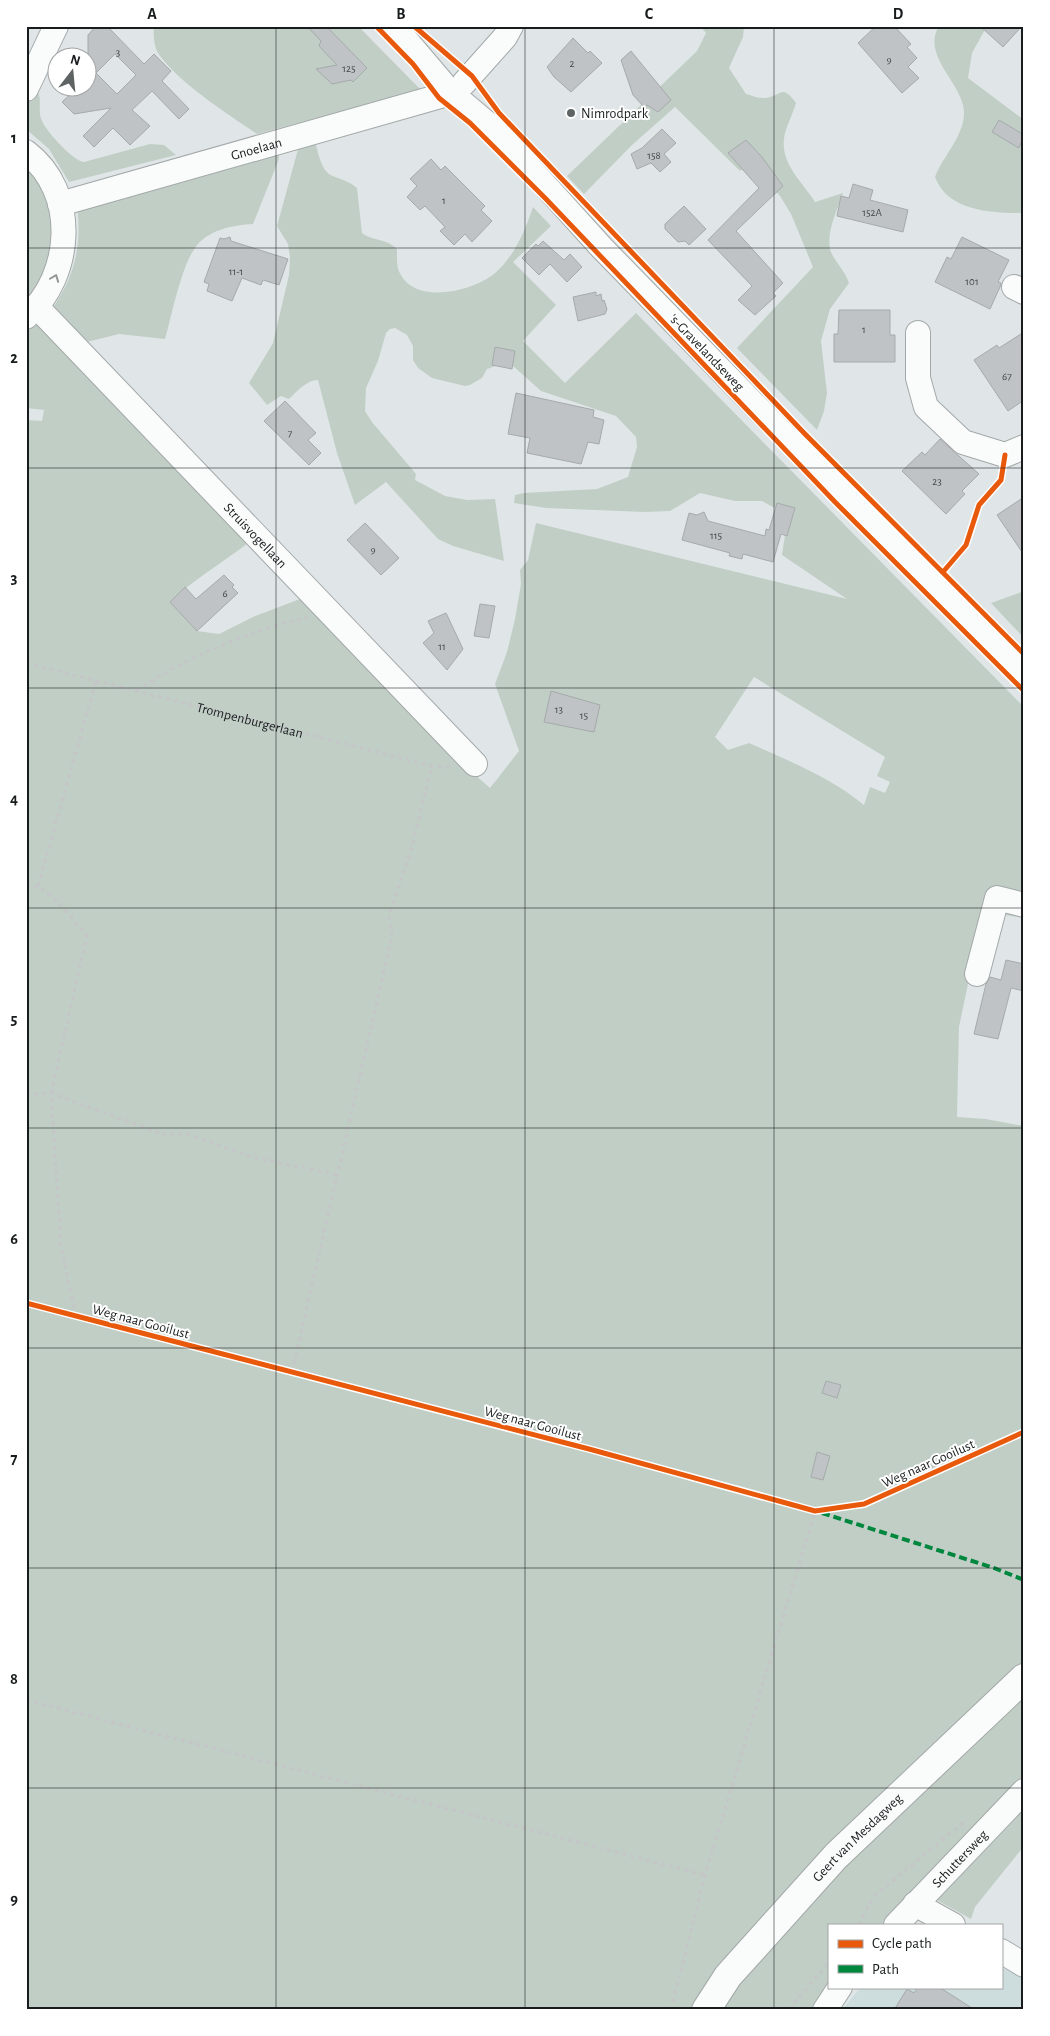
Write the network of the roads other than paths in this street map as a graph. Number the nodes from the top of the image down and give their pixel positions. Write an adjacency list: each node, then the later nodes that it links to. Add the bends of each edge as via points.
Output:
1 (56, 26): 5 (street)
2 (511, 26): 4 (street, via 505,37)
3 (400, 32): 4 (street, 's-Gravelandseweg)
4 (458, 88): 7 (street, Gnoelaan); 11 (street, 's-Gravelandseweg, via 602,248)
5 (26, 89)
6 (26, 152): 7 (street, via 48,177)
7 (60, 204): 8 (street, one-way to 7, via 53,284 62,258 65,231)
8 (32, 312): 12 (street, Struisvogellaan)
9 (918, 332): 10 (street, via 918,378 926,407 963,442 1006,454)
10 (1024, 446)
11 (1024, 675)
12 (475, 764)
13 (1024, 905): 14 (street, via 996,898)
14 (977, 974)
15 (1024, 1678): 23 (main road, Geert van Mesdagweg, via 836,1856 728,1976)
16 (1024, 1791): 17 (street, Schuttersweg)
17 (915, 1904): 18 (street, Schuttersweg); 19 (street)
18 (897, 1924)
19 (951, 1924)
20 (1002, 1952): 21 (street)
21 (1024, 1965)
22 (839, 1988): 24 (street)
23 (706, 2010)
24 (825, 2010)

